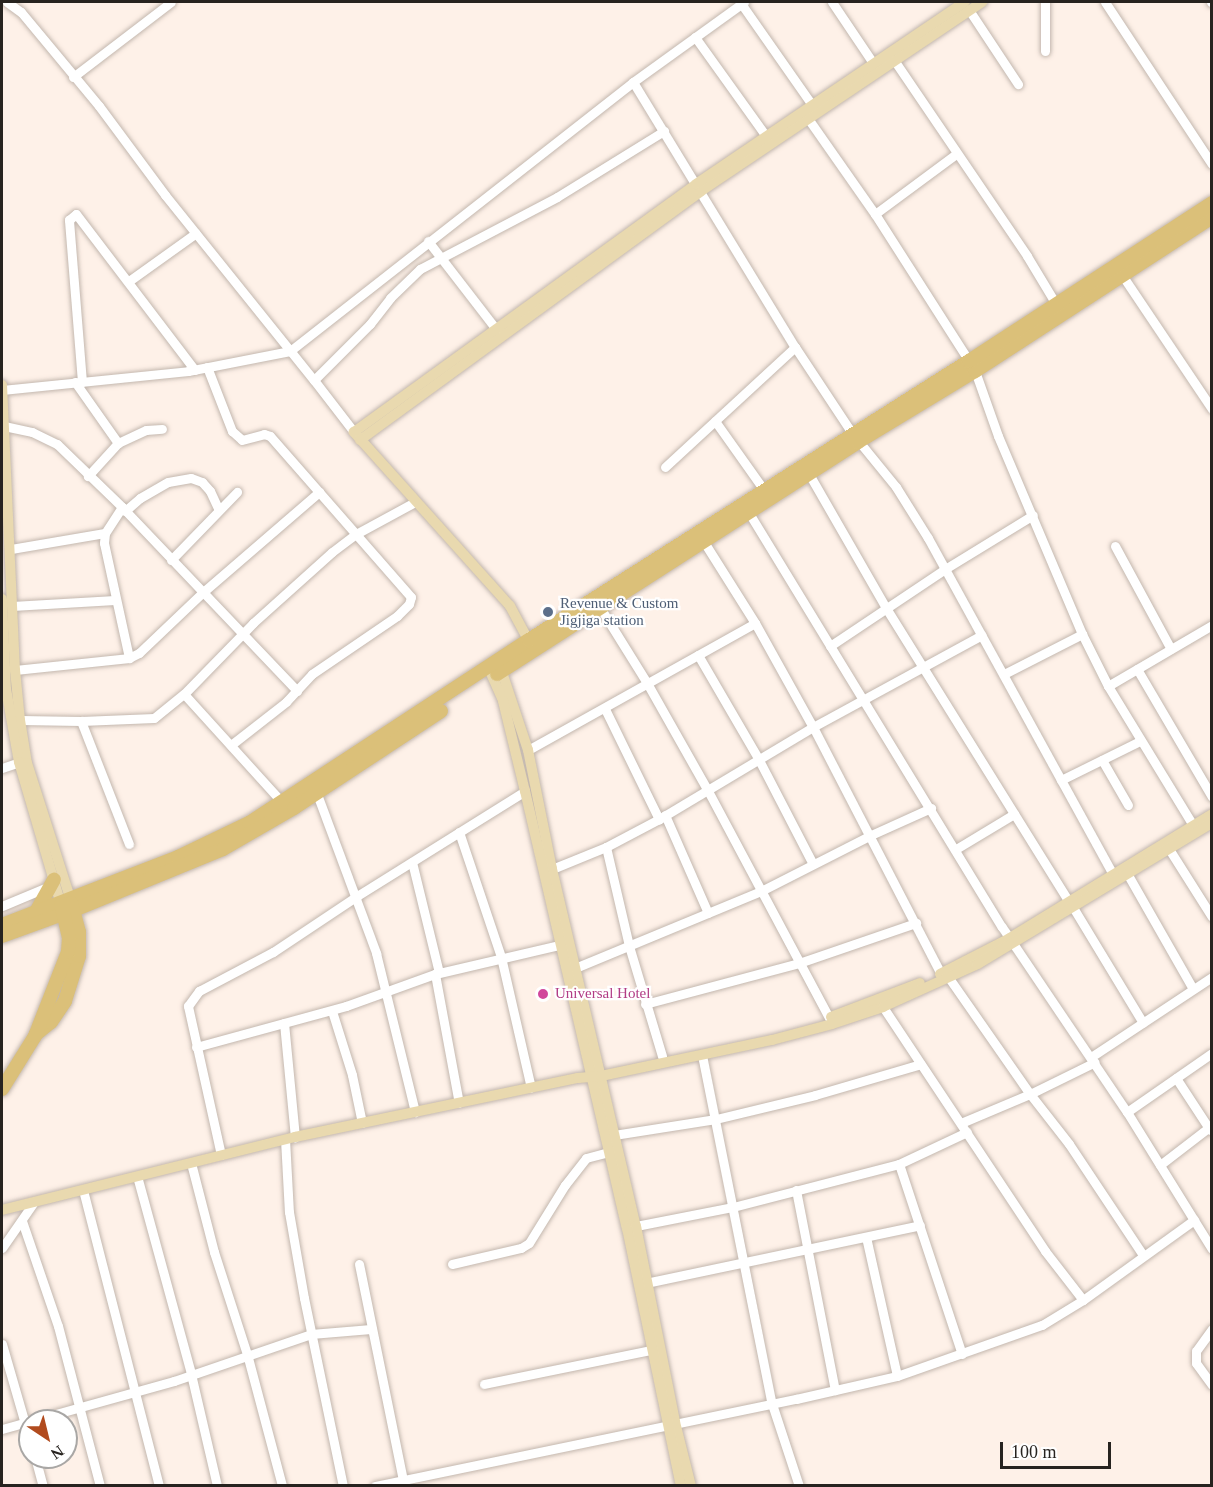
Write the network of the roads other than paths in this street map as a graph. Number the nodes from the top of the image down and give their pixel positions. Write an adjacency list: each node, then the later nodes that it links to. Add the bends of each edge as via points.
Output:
1 (7, 2): 13 (street, via 21,12)
2 (171, 2): 13 (street)
3 (742, 2): 9 (street); 16 (street)
4 (832, 2): 12 (street)
5 (982, 2): 8 (main road)
6 (1046, 2): 10 (street)
7 (1105, 2): 21 (street)
8 (967, 6): 11 (main road); 12 (main road); 15 (street)
9 (695, 37): 14 (street); 19 (street)
10 (1045, 51)
11 (894, 60): 17 (main road); 20 (street)
12 (873, 63): 16 (main road)
13 (73, 77): 26 (street)
14 (633, 82): 18 (street); 27 (street)
15 (1018, 84)
16 (812, 105): 19 (main road)
17 (807, 117): 22 (main road); 24 (street)
18 (664, 131): 22 (street); 28 (street, via 557,198)
19 (766, 136): 22 (main road)
20 (956, 154): 24 (street); 31 (street)
21 (1212, 164)
22 (698, 187): 32 (main road); 33 (street); 46 (main road)
23 (1212, 203): 31 (highway)
24 (875, 214): 35 (street)
25 (1212, 217): 29 (highway)
26 (196, 233): 30 (street); 34 (street)
27 (428, 241): 28 (street); 34 (street)
28 (442, 256): 32 (street); 38 (street, via 420,269 390,298 370,324)
29 (1122, 275): 35 (highway); 42 (street)
30 (129, 281): 37 (street); 39 (street, via 79,215 71,216)
31 (1056, 304): 35 (highway)
32 (496, 329): 46 (main road)
33 (795, 347): 43 (street); 47 (street)
34 (290, 351): 36 (street); 38 (street)
35 (972, 366): 47 (highway); 59 (street)
36 (207, 367): 37 (street); 54 (street, via 232,431 242,440 270,436)
37 (195, 370): 39 (street)
38 (314, 380): 46 (street)
39 (79, 382): 41 (street); 48 (street)
40 (2, 385): 41 (main road)
41 (2, 390): 44 (main road)
42 (1212, 409)
43 (715, 421): 49 (street); 52 (street)
44 (4, 426): 51 (street, via 47,437); 64 (main road)
45 (162, 429): 48 (street, via 146,430)
46 (357, 436): 55 (main road)
47 (855, 438): 50 (highway); 52 (highway); 66 (street, via 896,487)
48 (118, 443): 51 (street)
49 (665, 466)
50 (809, 474): 58 (highway); 71 (street)
51 (88, 477): 56 (street)
52 (764, 490): 78 (highway)
53 (237, 492): 57 (street)
54 (319, 492): 61 (street); 67 (street)
55 (415, 502): 61 (street); 78 (main road, via 510,606)
56 (124, 509): 57 (street, via 168,482 191,478 210,491); 60 (street); 65 (street)
57 (219, 510): 65 (street)
58 (749, 513): 62 (highway); 79 (street)
59 (1033, 515): 66 (street); 76 (street)
60 (105, 533): 64 (street); 69 (street)
61 (356, 534): 77 (street); 91 (street, via 411,597 409,604 312,674)
62 (705, 542): 72 (highway); 73 (street)
63 (1115, 546): 80 (street)
64 (11, 549): 70 (main road)
65 (171, 560): 67 (street)
66 (945, 569): 71 (street); 75 (street)
67 (202, 593): 77 (street); 82 (street)
68 (2, 599): 90 (main road)
69 (115, 600): 70 (street); 82 (street)
70 (12, 606): 86 (main road)
71 (886, 608): 79 (street); 83 (street)
72 (601, 609): 78 (highway); 88 (street)
73 (755, 623): 81 (street); 97 (street)
74 (1210, 629): 80 (street)
75 (982, 634): 83 (street); 87 (street)
76 (1082, 634): 87 (street); 89 (street)
77 (241, 635): 91 (street); 92 (street)
78 (532, 645): 84 (highway)
79 (830, 645): 93 (street)
80 (1171, 649): 85 (street)
81 (698, 655): 88 (street); 101 (street)
82 (129, 658): 86 (street)
83 (922, 668): 93 (street); 113 (street)
84 (496, 669): 100 (main road); 107 (main road); 108 (highway); 110 (highway)
85 (1137, 669): 89 (street); 109 (street)
86 (15, 670): 95 (main road)
87 (1004, 674): 105 (street)
88 (647, 683): 94 (street); 106 (street)
89 (1108, 686): 98 (street)
90 (4, 689): 103 (main road)
91 (297, 691): 99 (street)
92 (184, 694): 96 (street, via 154,718); 99 (street)
93 (864, 700): 97 (street); 112 (street)
94 (605, 709): 100 (street); 115 (street)
95 (20, 720): 96 (street); 134 (main road, via 27,764)
96 (81, 722): 120 (street)
97 (813, 727): 101 (street); 119 (street)
98 (1140, 741): 102 (street); 117 (street)
99 (231, 745): 110 (street)
100 (528, 750): 126 (main road)
101 (759, 760): 106 (street); 125 (street)
102 (1102, 760): 105 (street); 111 (street)
103 (19, 762): 104 (street); 129 (main road)
104 (2, 768)
105 (1061, 780): 127 (street)
106 (707, 789): 115 (street); 130 (street)
107 (525, 792): 118 (street); 142 (main road)
108 (317, 794): 131 (street); 134 (highway, via 223,849)
109 (1212, 797)
110 (283, 803): 134 (highway, via 249,823)
111 (1128, 805)
112 (931, 808): 119 (street); 122 (street)
113 (1014, 814): 122 (street); 132 (street)
114 (1212, 814): 117 (main road)
115 (662, 817): 121 (street); 136 (street)
116 (1212, 823): 123 (main road)
117 (1192, 825): 127 (main road)
118 (459, 832): 124 (street); 144 (street)
119 (871, 835): 125 (street); 138 (street)
120 (129, 844)
121 (606, 847): 126 (street); 143 (street)
122 (956, 849): 141 (street)
123 (1169, 849): 128 (main road); 137 (street)
124 (412, 862): 131 (street); 147 (street)
125 (813, 864): 130 (street)
126 (552, 869): 146 (main road)
127 (1113, 874): 132 (main road)
128 (1128, 875): 132 (main road); 150 (street)
129 (53, 882): 133 (street); 134 (main road); 135 (highway)
130 (761, 891): 136 (street); 145 (street)
131 (357, 896): 151 (street); 158 (street, via 273,952 199,991 188,1006)
132 (1072, 905): 141 (main road); 157 (street)
133 (2, 906)
134 (67, 906): 135 (highway); 140 (highway); 167 (highway, via 79,932 79,956 65,1001 51,1022 35,1036)
135 (36, 912): 139 (highway)
136 (708, 913): 143 (street)
137 (1212, 917)
138 (916, 923): 145 (street); 148 (street)
139 (2, 925)
140 (2, 936)
141 (1012, 941): 148 (main road); 162 (street)
142 (560, 945): 144 (street); 164 (main road)
143 (629, 946): 146 (street); 152 (street)
144 (501, 957): 147 (street); 166 (street)
145 (799, 963): 152 (street); 155 (street)
146 (575, 968): 164 (main road)
147 (437, 974): 151 (street); 169 (street)
148 (945, 976): 153 (main road); 155 (main road); 168 (street)
149 (1212, 977): 150 (street)
150 (1193, 989): 157 (street)
151 (386, 992): 154 (street); 170 (street)
152 (645, 1004): 161 (street)
153 (883, 1007): 155 (main road); 163 (street)
154 (332, 1011): 156 (street); 173 (street)
155 (830, 1021): 160 (main road); 161 (main road)
156 (284, 1023): 158 (street); 178 (street)
157 (1143, 1023): 162 (street)
158 (196, 1047): 180 (street)
159 (1212, 1053): 165 (street)
160 (702, 1055): 164 (main road); 172 (street)
161 (662, 1056): 164 (main road)
162 (1093, 1060): 168 (street); 171 (street)
163 (921, 1064): 172 (street); 174 (street)
164 (596, 1074): 166 (main road); 177 (main road); 179 (main road)
165 (1176, 1078): 171 (street); 175 (street)
166 (531, 1088): 169 (main road)
167 (2, 1089)
168 (1030, 1094): 174 (street); 198 (street, via 1069,1144)
169 (459, 1103): 170 (main road)
170 (415, 1112): 173 (main road)
171 (1127, 1112): 183 (street)
172 (716, 1119): 177 (street); 188 (street)
173 (362, 1123): 178 (main road)
174 (961, 1123): 176 (street)
175 (1210, 1128): 183 (street)
176 (967, 1132): 182 (street); 203 (street, via 1045,1251)
177 (614, 1135): 193 (main road)
178 (290, 1138): 180 (main road); 206 (street, via 289,1212)
179 (609, 1152): 200 (street, via 586,1158 529,1243); 202 (main road)
180 (221, 1155): 181 (main road)
181 (190, 1163): 184 (main road); 209 (street)
182 (899, 1164): 186 (street); 192 (street)
183 (1160, 1165): 190 (street)
184 (137, 1176): 185 (main road); 212 (street)
185 (83, 1190): 187 (main road); 217 (street)
186 (796, 1190): 188 (street); 197 (street)
187 (34, 1202): 189 (main road); 191 (street)
188 (733, 1207): 193 (street); 201 (street)
189 (2, 1210)
190 (1194, 1220): 196 (street); 198 (street)
191 (22, 1221): 195 (street); 219 (street, via 58,1326)
192 (920, 1225): 194 (street); 210 (street)
193 (636, 1226): 202 (main road)
194 (866, 1237): 197 (street); 213 (street)
195 (2, 1248)
196 (1212, 1249)
197 (809, 1250): 201 (street); 216 (street)
198 (1143, 1256): 203 (street)
199 (358, 1264): 204 (street)
200 (452, 1264)
201 (742, 1264): 202 (street); 218 (street)
202 (643, 1284): 208 (main road); 222 (main road)
203 (1083, 1300): 210 (street, via 1042,1325)
204 (371, 1329): 206 (street); 226 (street)
205 (1212, 1329): 215 (street, via 1196,1351 1196,1363)
206 (311, 1334): 209 (street); 232 (street)
207 (2, 1344): 211 (street)
208 (651, 1350): 214 (street); 222 (main road)
209 (247, 1354): 212 (street); 231 (street)
210 (962, 1354): 213 (street)
211 (3, 1355): 220 (street)
212 (191, 1374): 217 (street); 230 (street)
213 (897, 1376): 216 (street)
214 (484, 1384)
215 (1212, 1385)
216 (835, 1390): 218 (street)
217 (136, 1391): 219 (street); 229 (street)
218 (772, 1404): 222 (street); 236 (street)
219 (80, 1407): 221 (street); 228 (street)
220 (20, 1409)
221 (73, 1409)
222 (671, 1423): 226 (street); 234 (main road); 235 (main road)
223 (18, 1424): 224 (street)
224 (2, 1429)
225 (38, 1469): 227 (street)
226 (403, 1480): 233 (street)
227 (43, 1485)
228 (100, 1485)
229 (159, 1485)
230 (217, 1485)
231 (282, 1485)
232 (343, 1485)
233 (375, 1485)
234 (681, 1485)
235 (691, 1485)
236 (799, 1485)

